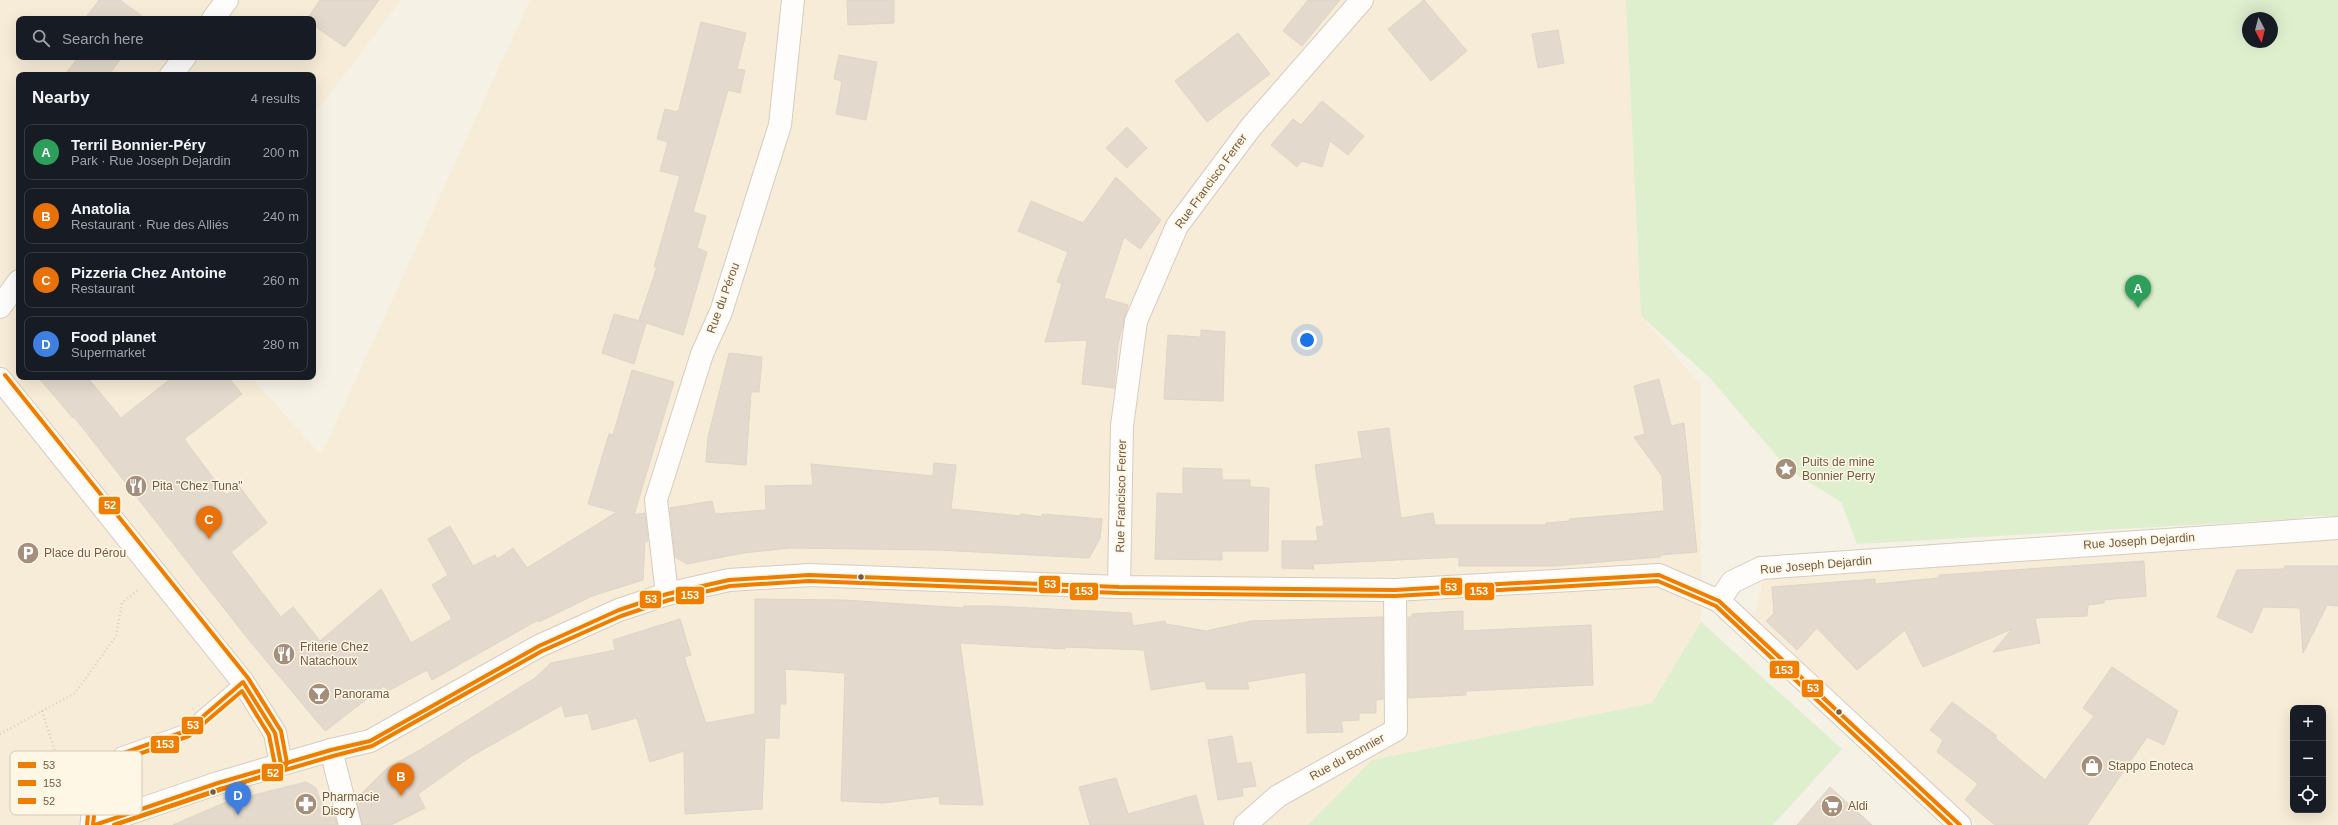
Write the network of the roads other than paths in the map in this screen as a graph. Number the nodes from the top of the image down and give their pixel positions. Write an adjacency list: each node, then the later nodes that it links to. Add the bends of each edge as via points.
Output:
1 (227, 0): 4 (street)
2 (793, 0): 13 (street, Rue du Pérou, via 780,125 721,312 702,354 656,500)
3 (1362, 0): 11 (street, Rue Francisco Ferrer, via 1251,127 1177,226 1136,321 1122,426)
4 (215, 16)
5 (183, 60): 6 (street)
6 (173, 72)
7 (16, 285): 8 (street)
8 (0, 307)
9 (0, 379): 15 (street)
10 (2338, 528): 14 (street, Rue Joseph Dejardin, via 1761,568 1732,582)
11 (1119, 587): 12 (street); 13 (street, via 809,575 730,580)
12 (1395, 590): 14 (street, via 1659,575); 25 (street, Rue du Bonnier, via 1396,730 1278,796)
13 (668, 594): 16 (street, via 619,610 539,646 370,741)
14 (1718, 601): 26 (street)
15 (244, 682): 17 (lane, via 186,731); 18 (street, via 275,733)
16 (331, 750): 18 (street); 24 (street)
17 (129, 751)
18 (281, 764): 19 (street)
19 (142, 809)
20 (88, 815): 22 (lane)
21 (124, 815): 23 (street)
22 (87, 825)
23 (95, 825)
24 (350, 825)
25 (1245, 825)
26 (1960, 825)

